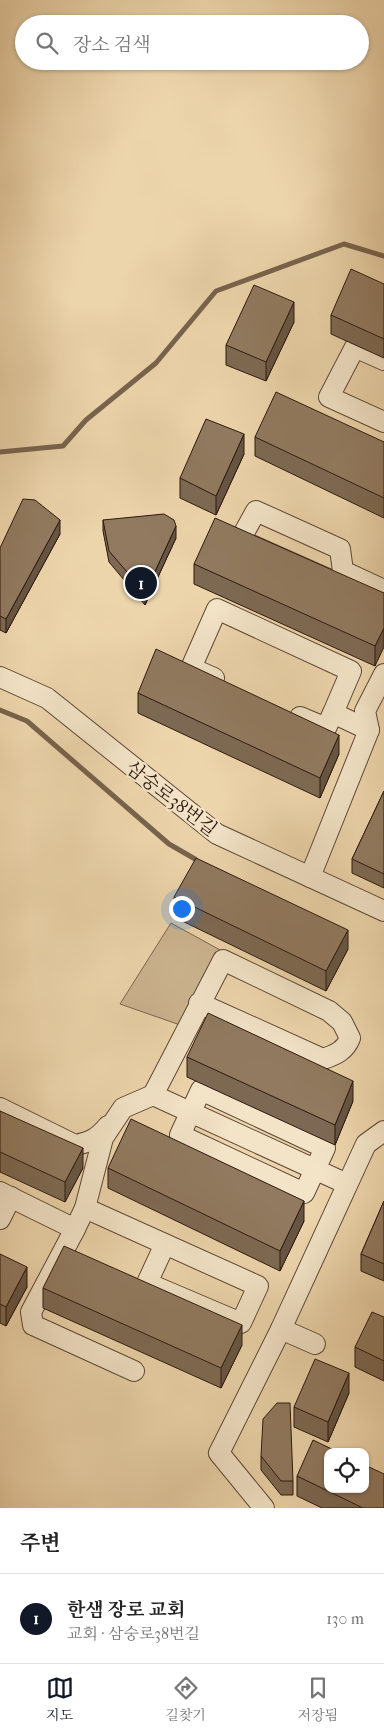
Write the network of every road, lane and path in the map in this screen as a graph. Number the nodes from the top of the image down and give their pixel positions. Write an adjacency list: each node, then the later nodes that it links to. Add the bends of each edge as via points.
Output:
1 (384, 360): 2 (street, via 355,347 329,397)
2 (384, 422)
3 (343, 571): 3 (street, via 340,549 256,511 240,540 337,583); 4 (street)
4 (384, 590)
5 (384, 674): 10 (street, via 365,711)
6 (0, 677): 11 (street, 삼숭로38번길, via 46,698 217,834)
7 (227, 684): 9 (street, via 191,668 217,609 351,671)
8 (281, 708): 9 (street, via 326,728)
9 (333, 713): 10 (street)
10 (374, 727): 11 (street)
11 (310, 877): 12 (street, 삼숭로38번길)
12 (384, 911)
13 (199, 1003): 13 (street, via 223,960 329,1011 342,1022 350,1038 347,1046 323,1059); 14 (street)
14 (153, 1095): 16 (street, via 123,1108); 18 (street)
15 (0, 1108): 16 (street, via 75,1144 98,1137)
16 (113, 1121): 20 (street, via 103,1138)
17 (384, 1131): 18 (street, via 366,1144)
18 (347, 1184): 24 (street)
19 (5, 1195): 21 (street); 22 (street)
20 (85, 1208): 22 (street); 23 (street)
21 (0, 1219)
22 (75, 1229): 26 (street, via 31,1312 33,1325)
23 (165, 1244): 23 (street, via 258,1286 241,1323 147,1282)
24 (281, 1329): 25 (street); 27 (street, via 219,1453)
25 (315, 1344)
26 (134, 1371)
27 (264, 1508)

